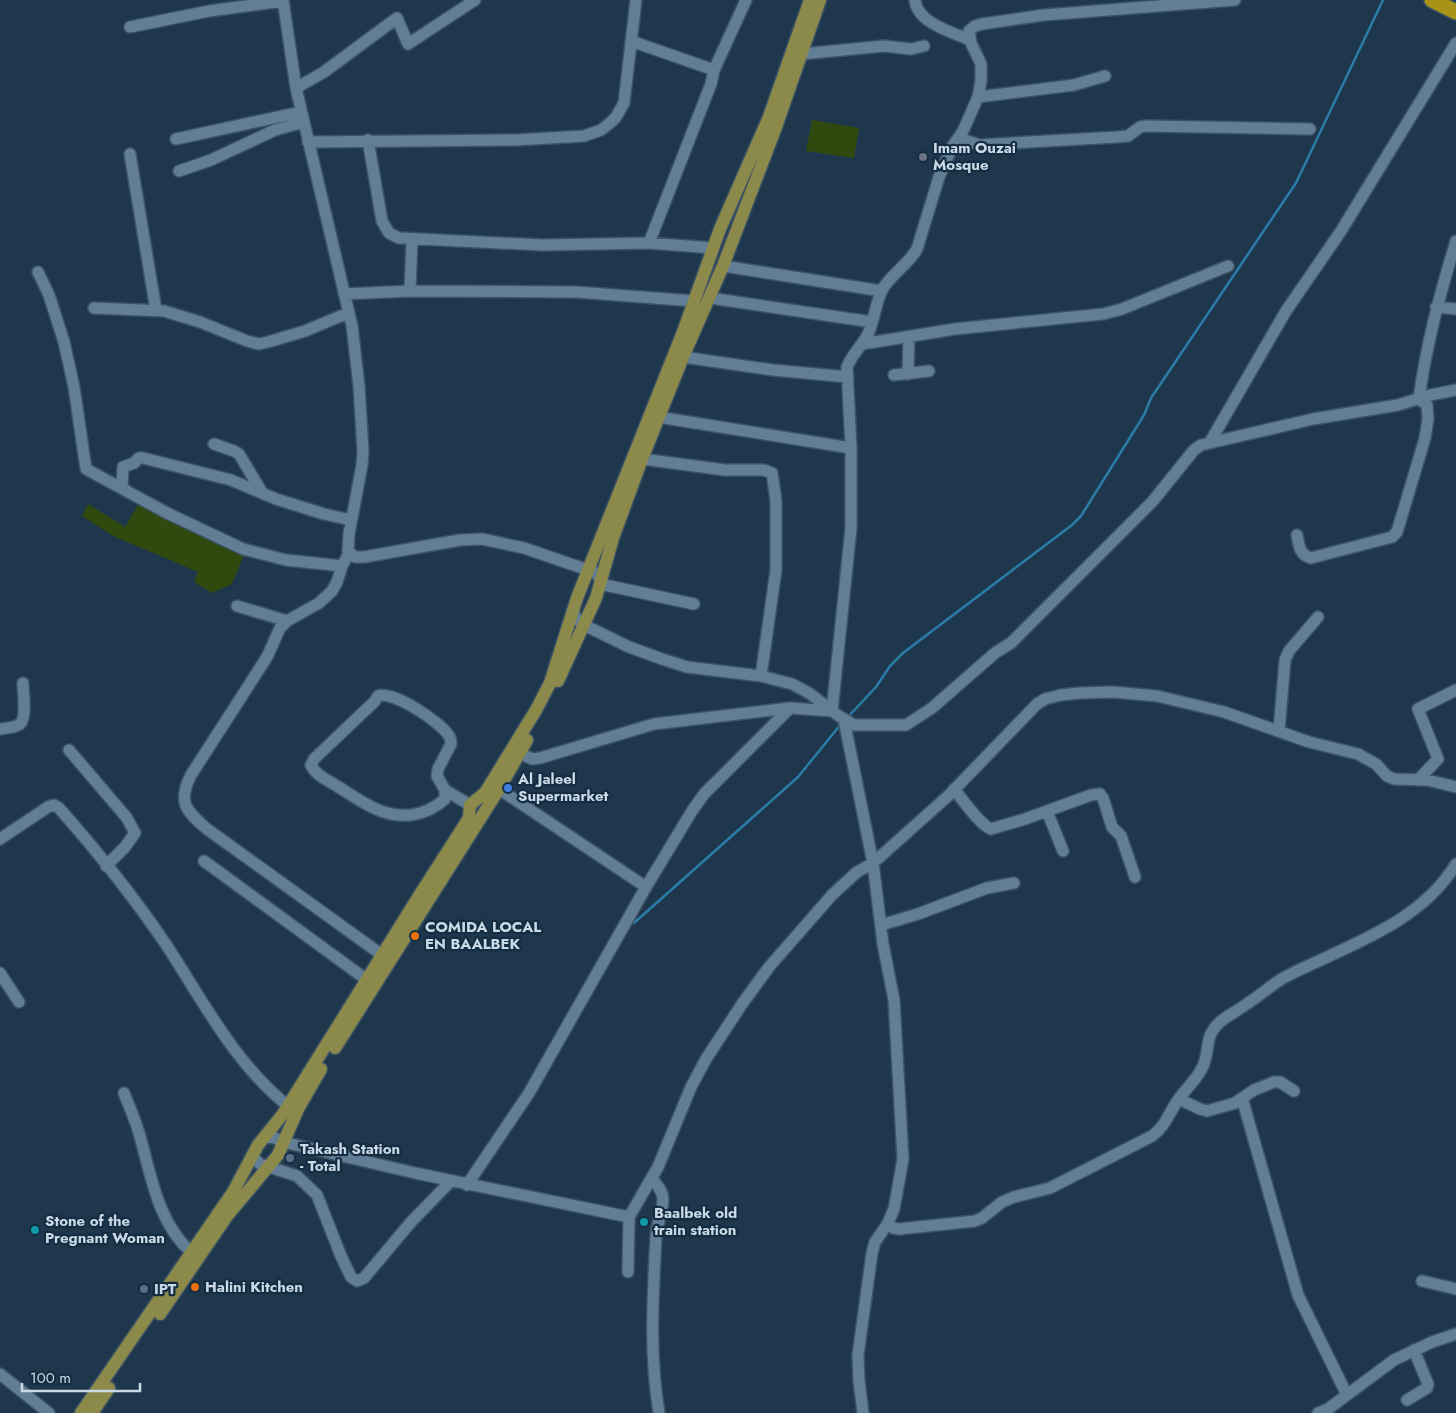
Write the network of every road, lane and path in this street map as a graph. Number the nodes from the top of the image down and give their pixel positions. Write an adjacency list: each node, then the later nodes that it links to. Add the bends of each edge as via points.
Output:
1 (283, 0): 11 (street); 19 (street)
2 (475, 0): 19 (street, via 408,44 396,18 324,72)
3 (636, 0): 13 (street)
4 (746, 0): 17 (street)
5 (810, 0): 29 (main road, via 769,118)
6 (820, 0): 16 (main road)
7 (915, 0): 12 (street, via 918,13)
8 (1236, 0): 12 (street, via 994,22 971,28)
9 (1432, 0): 10 (highway)
10 (1456, 12)
11 (130, 27)
12 (970, 40): 20 (street, via 981,64)
13 (631, 41): 17 (street); 25 (street, via 624,103 616,117 601,130 584,136 515,140)
14 (1456, 43): 60 (street, via 1341,231 1286,311)
15 (924, 46): 16 (street, via 911,49 884,46)
16 (802, 54): 30 (main road)
17 (714, 70): 33 (street)
18 (1105, 76): 20 (street, via 1074,84)
19 (296, 88): 21 (street)
20 (978, 97): 23 (street)
21 (303, 117): 24 (street); 26 (street); 28 (street, via 211,160)
22 (1310, 129): 23 (street, via 1145,126 1128,136 979,146)
23 (959, 138): 40 (street, via 939,177 914,256 894,274)
24 (176, 139)
25 (368, 140): 26 (street); 31 (street, via 384,226 393,236)
26 (308, 142): 41 (street)
27 (130, 154): 47 (street)
28 (179, 171)
29 (720, 229): 30 (main road); 34 (main road)
30 (735, 235): 37 (main road)
31 (412, 240): 33 (street, via 543,245); 39 (street)
32 (1456, 241): 44 (street)
33 (649, 243): 34 (street)
34 (713, 248): 35 (main road)
35 (708, 266): 37 (main road); 43 (main road)
36 (1228, 266): 50 (street, via 1122,309)
37 (722, 269): 40 (street); 42 (main road)
38 (38, 272): 64 (street, via 64,342 76,398 84,467)
39 (410, 291): 41 (street); 43 (street, via 576,292)
40 (882, 291): 49 (street)
41 (344, 294): 48 (street)
42 (710, 298): 49 (street); 52 (main road)
43 (694, 301): 70 (main road)
44 (1436, 307): 46 (street); 58 (street)
45 (94, 308): 47 (street)
46 (1456, 308)
47 (156, 310): 48 (street, via 259,344 296,334)
48 (348, 313): 66 (street, via 357,362 363,451)
49 (872, 322): 51 (street)
50 (909, 337): 51 (street); 54 (street)
51 (862, 344): 56 (street, via 848,364)
52 (683, 357): 56 (street); 59 (main road)
53 (929, 371): 54 (street)
54 (908, 374): 55 (street)
55 (894, 375)
56 (848, 377): 62 (street)
57 (1456, 390): 58 (street)
58 (1419, 399): 60 (street, via 1313,418); 67 (street, via 1427,405 1425,438 1392,537 1311,558 1300,550)
59 (658, 417): 62 (street); 63 (main road)
60 (1210, 442): 83 (street, via 1194,450 1152,502 1011,643 932,708 899,726 854,724)
61 (214, 444): 65 (street, via 240,454)
62 (851, 448): 82 (street, via 851,528)
63 (642, 459): 71 (main road, via 617,526); 78 (street, via 772,473 776,501 776,570)
64 (128, 493): 65 (street, via 122,487 123,466 143,458 231,480); 69 (street, via 243,550 286,560)
65 (263, 494): 66 (street)
66 (351, 520): 68 (street)
67 (1297, 534)
68 (349, 553): 69 (street); 70 (street, via 364,557 482,539 524,548)
69 (342, 566): 76 (street, via 335,587 325,598)
70 (588, 570): 71 (street, via 596,573); 74 (main road)
71 (601, 582): 72 (street); 77 (main road)
72 (694, 604)
73 (237, 606): 76 (street)
74 (572, 611): 77 (street); 93 (main road, via 556,667 542,699 485,792)
75 (1318, 618): 85 (street, via 1285,660)
76 (286, 621): 105 (street, via 256,674 190,775 184,790 185,803 190,814 207,829)
77 (584, 625): 78 (street, via 629,647 687,667); 87 (main road)
78 (761, 676): 82 (street, via 800,688)
79 (23, 683): 84 (street, via 21,722)
80 (1456, 690): 88 (street, via 1418,709 1438,759)
81 (790, 708): 82 (street); 87 (street, via 654,724 540,758 532,759); 103 (street, via 704,794)
82 (832, 711): 83 (street)
83 (844, 720): 98 (street)
84 (0, 729)
85 (1279, 731): 88 (street, via 1366,758 1394,779); 91 (street, via 1224,712 1157,696 1113,692 1061,695 1045,699 1033,708)
86 (70, 750): 100 (street, via 127,818 135,833)
87 (520, 753): 90 (main road)
88 (1418, 780): 89 (street)
89 (1456, 787)
90 (499, 789): 103 (street); 115 (main road, via 317,1075)
91 (954, 789): 94 (street, via 991,829); 98 (street)
92 (445, 790): 92 (street, via 445,799 434,808 395,816 370,807 313,770 311,765 378,696 387,694 410,705 449,735 451,744 437,776); 93 (street)
93 (470, 805): 105 (main road, via 469,818)
94 (1047, 811): 96 (street); 101 (street, via 1100,794 1112,827 1121,836)
95 (0, 839): 100 (street, via 54,805)
96 (1064, 851)
97 (204, 861): 107 (street)
98 (873, 863): 104 (street); 118 (street, via 832,895 742,1004 697,1075)
99 (1456, 864): 112 (street, via 1434,892 1395,924 1285,978 1221,1021 1208,1039 1202,1068)
100 (106, 866): 113 (street, via 158,934 222,1032)
101 (1135, 877)
102 (1014, 883): 104 (street, via 987,888)
103 (646, 887): 120 (street, via 529,1093)
104 (881, 925): 122 (street, via 894,1000 903,1160 894,1209)
105 (382, 955): 107 (main road)
106 (0, 973): 108 (street)
107 (367, 980): 113 (main road)
108 (19, 1002)
109 (1294, 1091): 111 (street, via 1274,1082)
110 (124, 1093): 123 (street, via 157,1197 173,1231)
111 (1242, 1098): 112 (street, via 1207,1111); 130 (street, via 1298,1295)
112 (1179, 1099): 122 (street, via 1162,1128 1152,1136 1050,1188 1002,1202 975,1221 899,1229)
113 (288, 1106): 114 (main road)
114 (265, 1137): 115 (street); 116 (main road)
115 (283, 1142): 117 (main road); 119 (street)
116 (252, 1156): 117 (street); 123 (main road, via 233,1192)
117 (269, 1167): 119 (street, via 297,1176 317,1195 341,1256 351,1277 357,1281 364,1278); 134 (main road, via 227,1216)
118 (652, 1178): 121 (street); 135 (street, via 663,1199 657,1223 651,1320 653,1381)
119 (451, 1181): 120 (street)
120 (467, 1184): 121 (street)
121 (629, 1217): 124 (street)
122 (888, 1223): 136 (street, via 875,1242 872,1253 858,1355)
123 (191, 1252): 133 (main road)
124 (628, 1272)
125 (1422, 1281): 126 (street)
126 (1456, 1289)
127 (1456, 1334): 128 (street)
128 (1414, 1350): 130 (street, via 1394,1360); 131 (street, via 1428,1384 1427,1388)
129 (0, 1374): 132 (street)
130 (1347, 1395): 137 (street, via 1328,1410)
131 (1407, 1400)
132 (49, 1413)
133 (81, 1413)
134 (92, 1413)
135 (659, 1413)
136 (863, 1413)
137 (1318, 1413)

